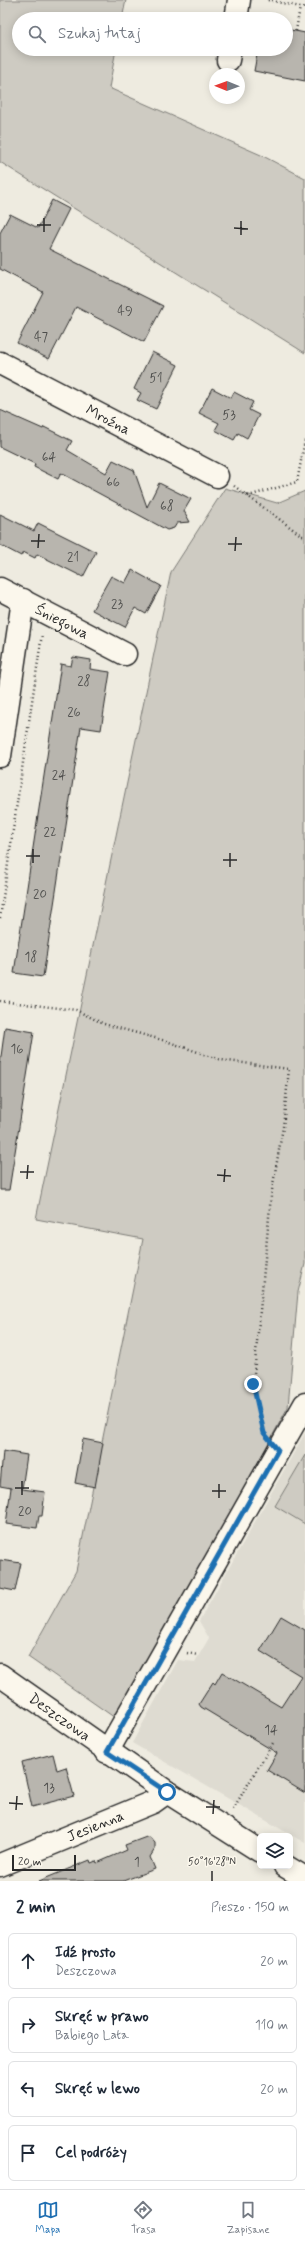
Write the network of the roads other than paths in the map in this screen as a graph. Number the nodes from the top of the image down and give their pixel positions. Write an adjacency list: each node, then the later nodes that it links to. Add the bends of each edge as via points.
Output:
1 (239, 0): 2 (street)
2 (237, 12)
3 (0, 363): 4 (street, Mroźna)
4 (217, 476)
5 (0, 588): 6 (street, Śniegowa)
6 (23, 600): 7 (street, Śniegowa); 8 (street)
7 (125, 654)
8 (0, 756)
9 (304, 1405): 11 (street)
10 (0, 1675): 11 (street, Deszczowa)
11 (107, 1752): 12 (street, Deszczowa)
12 (167, 1792): 13 (street, Deszczowa); 14 (street, Jesienna, via 153,1802)
13 (257, 1849)
14 (0, 1865)
15 (290, 1869): 16 (street)
16 (305, 1878)

